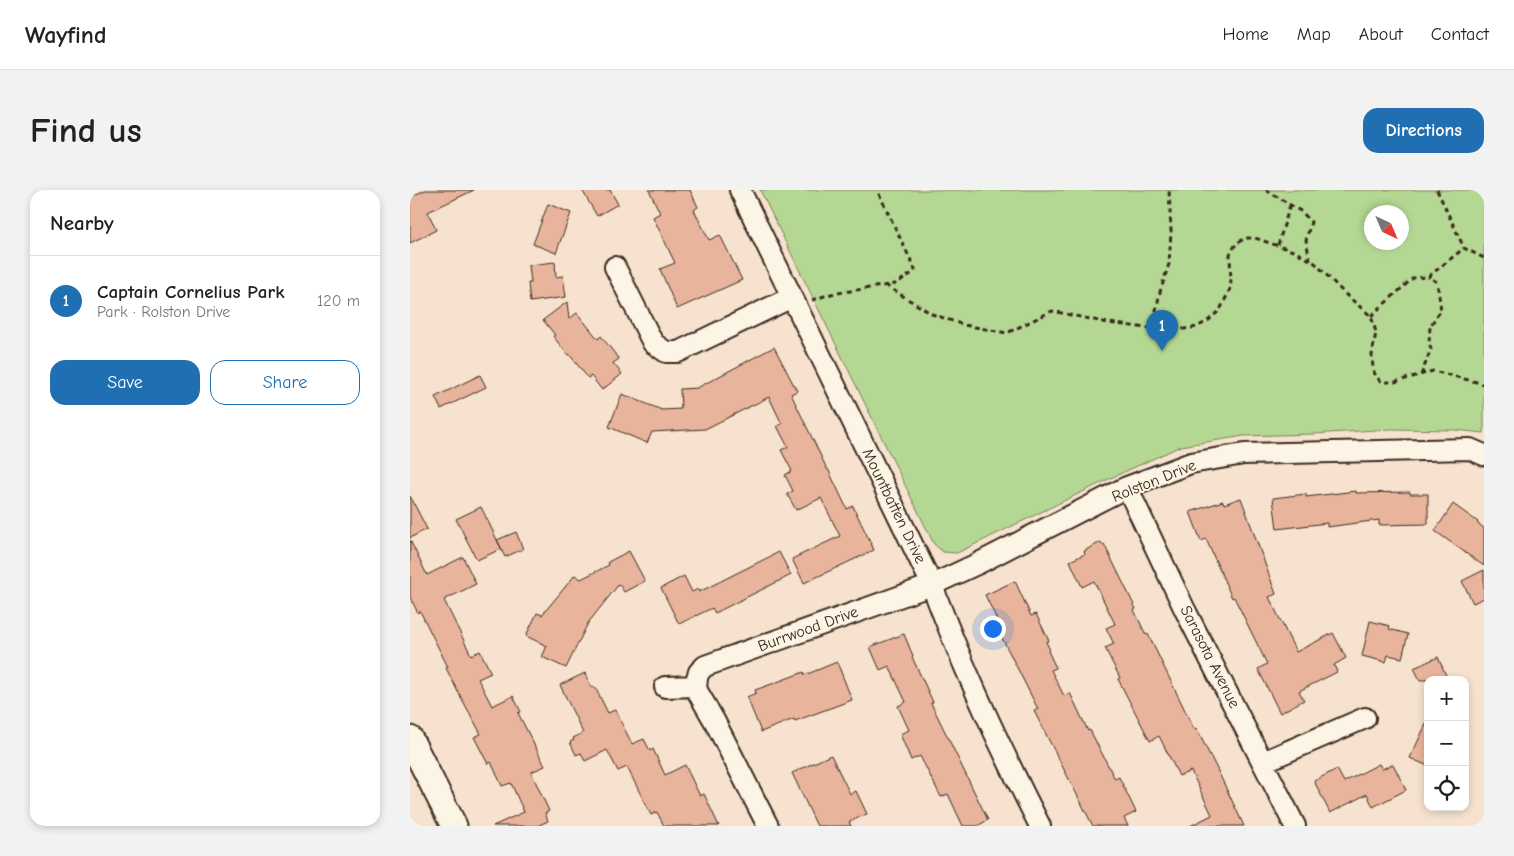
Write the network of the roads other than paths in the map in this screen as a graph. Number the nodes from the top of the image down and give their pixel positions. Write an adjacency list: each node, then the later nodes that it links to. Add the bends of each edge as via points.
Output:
1 (740, 190): 3 (street, Mountbatten Drive)
2 (616, 266): 3 (street, via 653,343 666,352 678,352)
3 (793, 301): 6 (street, Mountbatten Drive)
4 (1484, 455): 5 (street, Rolston Drive, via 1470,448 1244,454 1191,463)
5 (1127, 487): 6 (street, Rolston Drive); 11 (street, Sarasota Avenue, via 1185,610)
6 (932, 585): 7 (street, Burrwood Drive, via 705,666 699,672); 15 (street, Mountbatten Drive, via 988,720)
7 (696, 686): 8 (street); 14 (street)
8 (666, 687)
9 (1365, 718): 11 (street)
10 (410, 739): 12 (street)
11 (1263, 762): 16 (street, Sarasota Avenue)
12 (419, 780): 13 (street)
13 (454, 826)
14 (768, 826)
15 (1040, 826)
16 (1295, 826)

